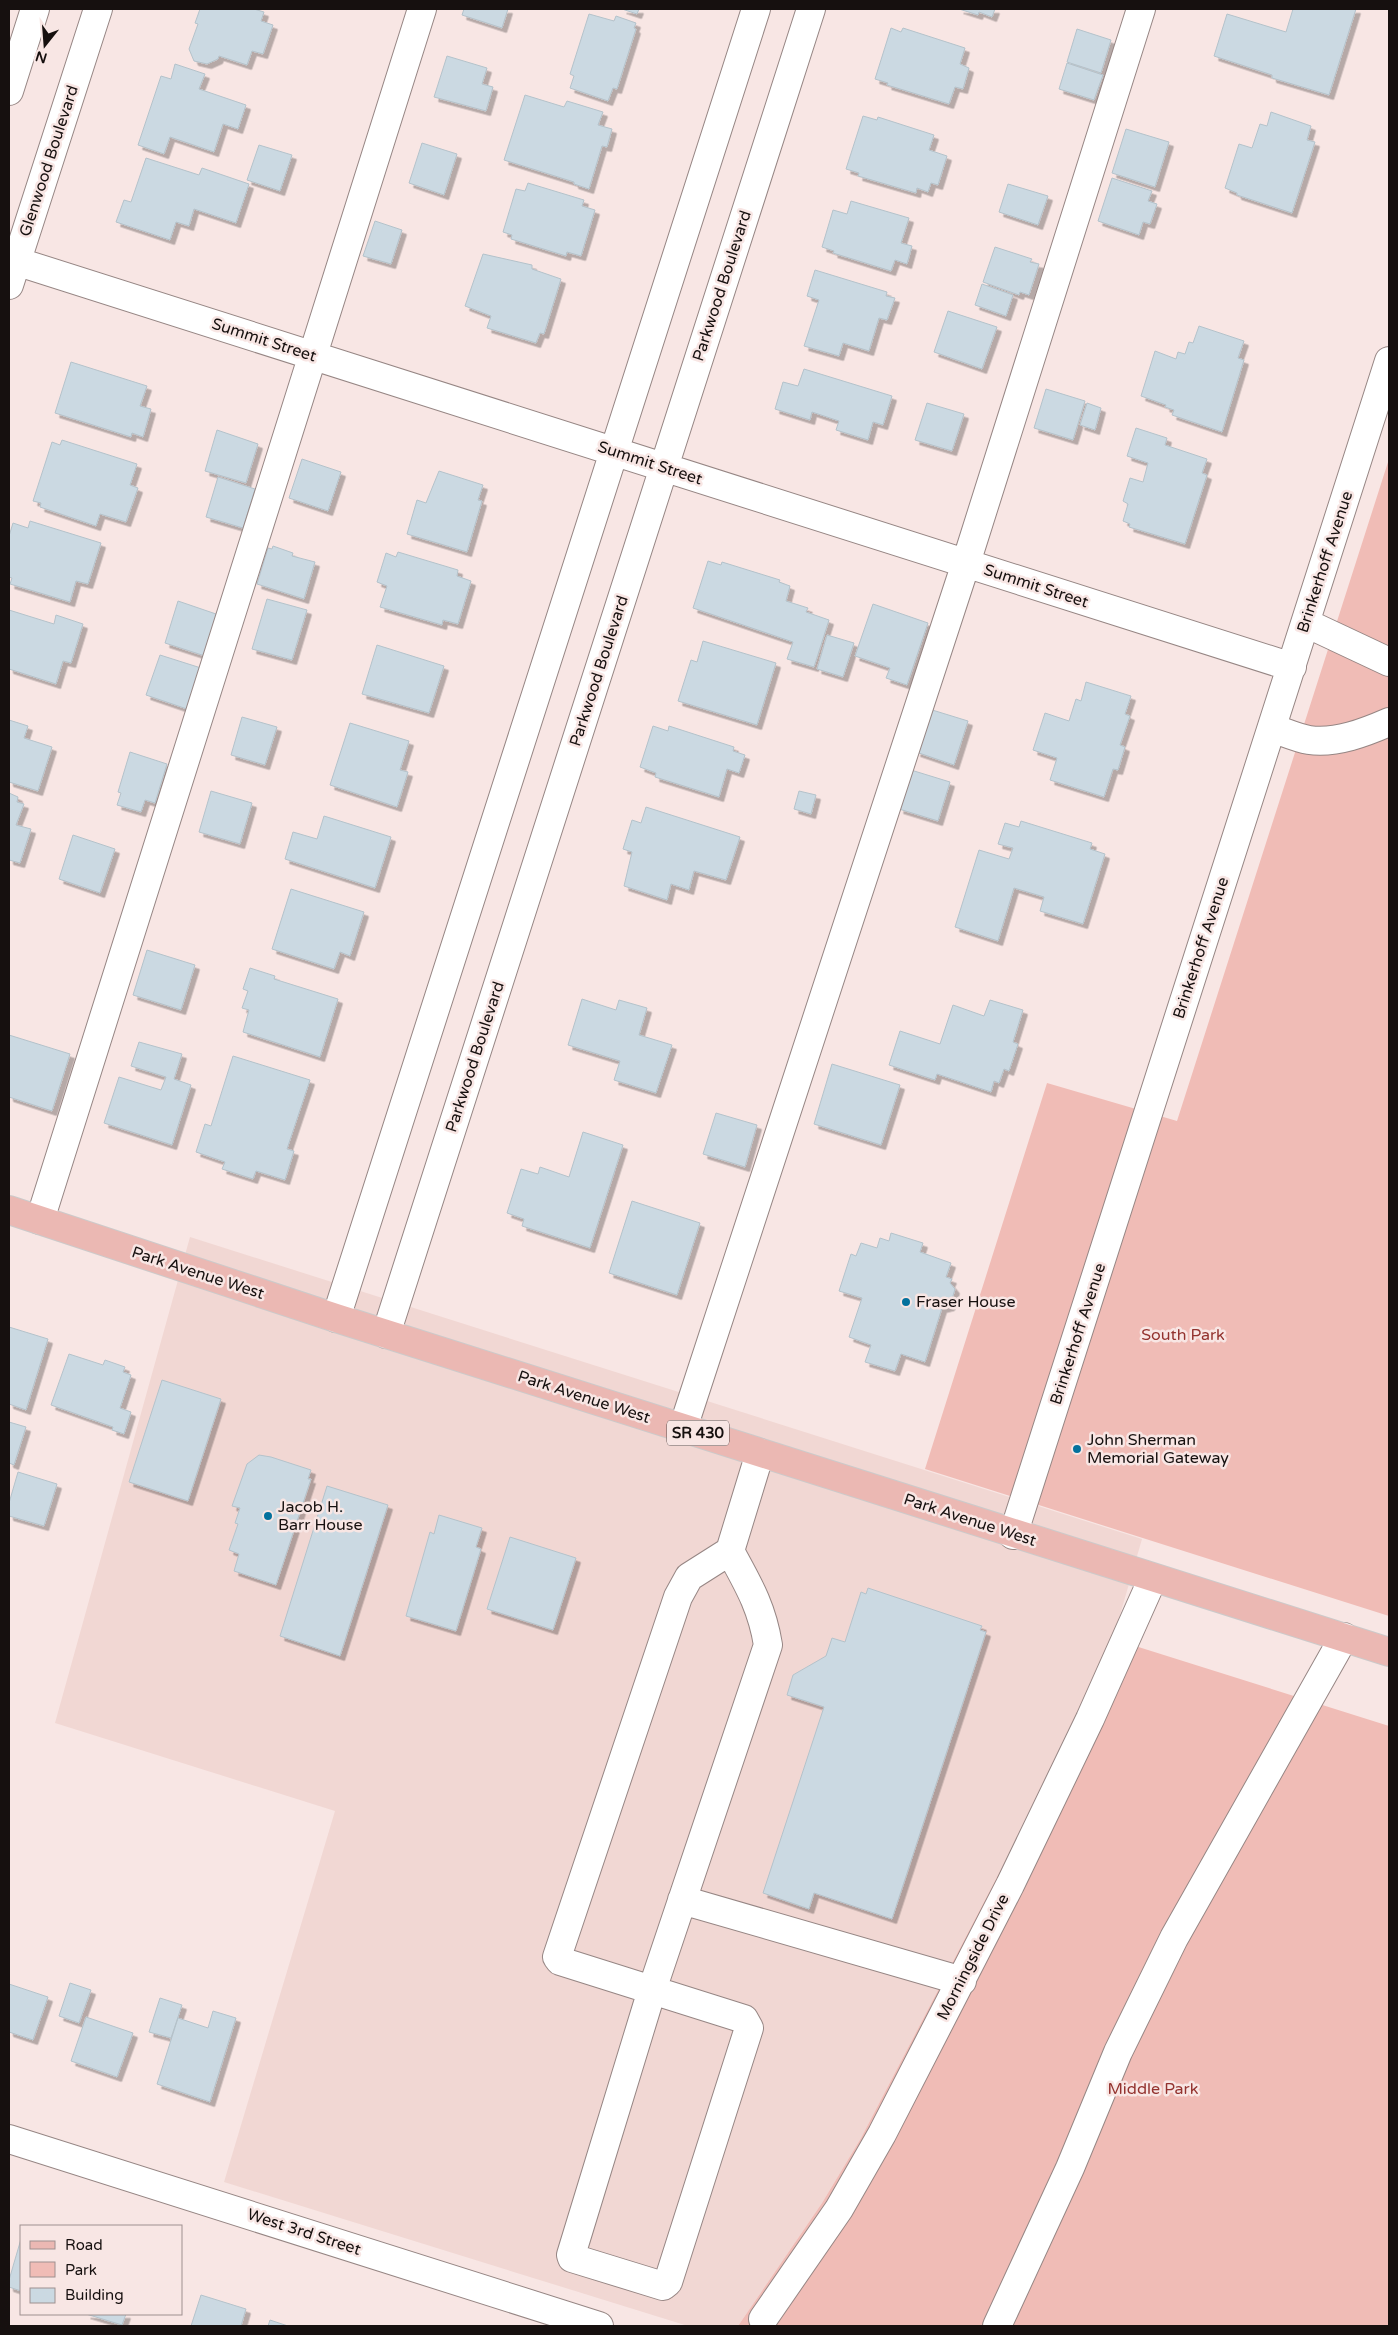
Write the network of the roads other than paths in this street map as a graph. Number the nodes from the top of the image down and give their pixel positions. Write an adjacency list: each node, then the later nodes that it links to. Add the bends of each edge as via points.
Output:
1 (35, 9): 7 (street)
2 (98, 9): 8 (street, Glenwood Boulevard)
3 (422, 9): 9 (street)
4 (756, 9): 11 (street)
5 (811, 9): 12 (street, Parkwood Boulevard)
6 (1141, 9): 13 (street)
7 (9, 91)
8 (11, 269): 9 (street, Summit Street)
9 (313, 356): 11 (street, Summit Street); 20 (street)
10 (1389, 361): 14 (street, Brinkerhoff Avenue)
11 (614, 452): 12 (street, Summit Street); 21 (street)
12 (664, 467): 13 (street, Summit Street); 22 (street, Parkwood Boulevard)
13 (966, 563): 16 (street, Summit Street); 23 (street)
14 (1306, 623): 15 (street); 16 (street, Brinkerhoff Avenue)
15 (1389, 662)
16 (1292, 667): 18 (street, Brinkerhoff Avenue)
17 (1389, 722): 18 (street, via 1368,731 1326,740 1309,740)
18 (1272, 728): 25 (street, Brinkerhoff Avenue)
19 (9, 1210): 20 (main road, Park Avenue West / SR 430)
20 (40, 1220): 21 (main road, Park Avenue West / SR 430)
21 (336, 1318): 22 (main road, Park Avenue West / SR 430)
22 (386, 1334): 23 (main road, Park Avenue West / SR 430)
23 (683, 1428): 24 (main road, Park Avenue West / SR 430)
24 (760, 1453): 25 (main road, Park Avenue West / SR 430); 26 (street)
25 (1013, 1534): 27 (main road, Park Avenue West / SR 430)
26 (730, 1551): 30 (street, via 758,1602 768,1645); 32 (street, via 689,1577 678,1597 557,1957)
27 (1153, 1578): 28 (main road, Park Avenue West / SR 430); 31 (street, Morningside Drive, via 1086,1728)
28 (1344, 1637): 29 (main road, Park Avenue West / SR 430); 36 (street, via 1174,1938 1118,2052 1070,2168)
29 (1389, 1652)
30 (682, 1900): 31 (street); 32 (street)
31 (962, 1981): 34 (street, Morningside Drive, via 839,2210)
32 (652, 1990): 32 (street, via 571,2257 663,2286 668,2282 749,2028 744,2019)
33 (9, 2139): 35 (street, West 3rd Street)
34 (763, 2319)
35 (598, 2326)
36 (997, 2326)

